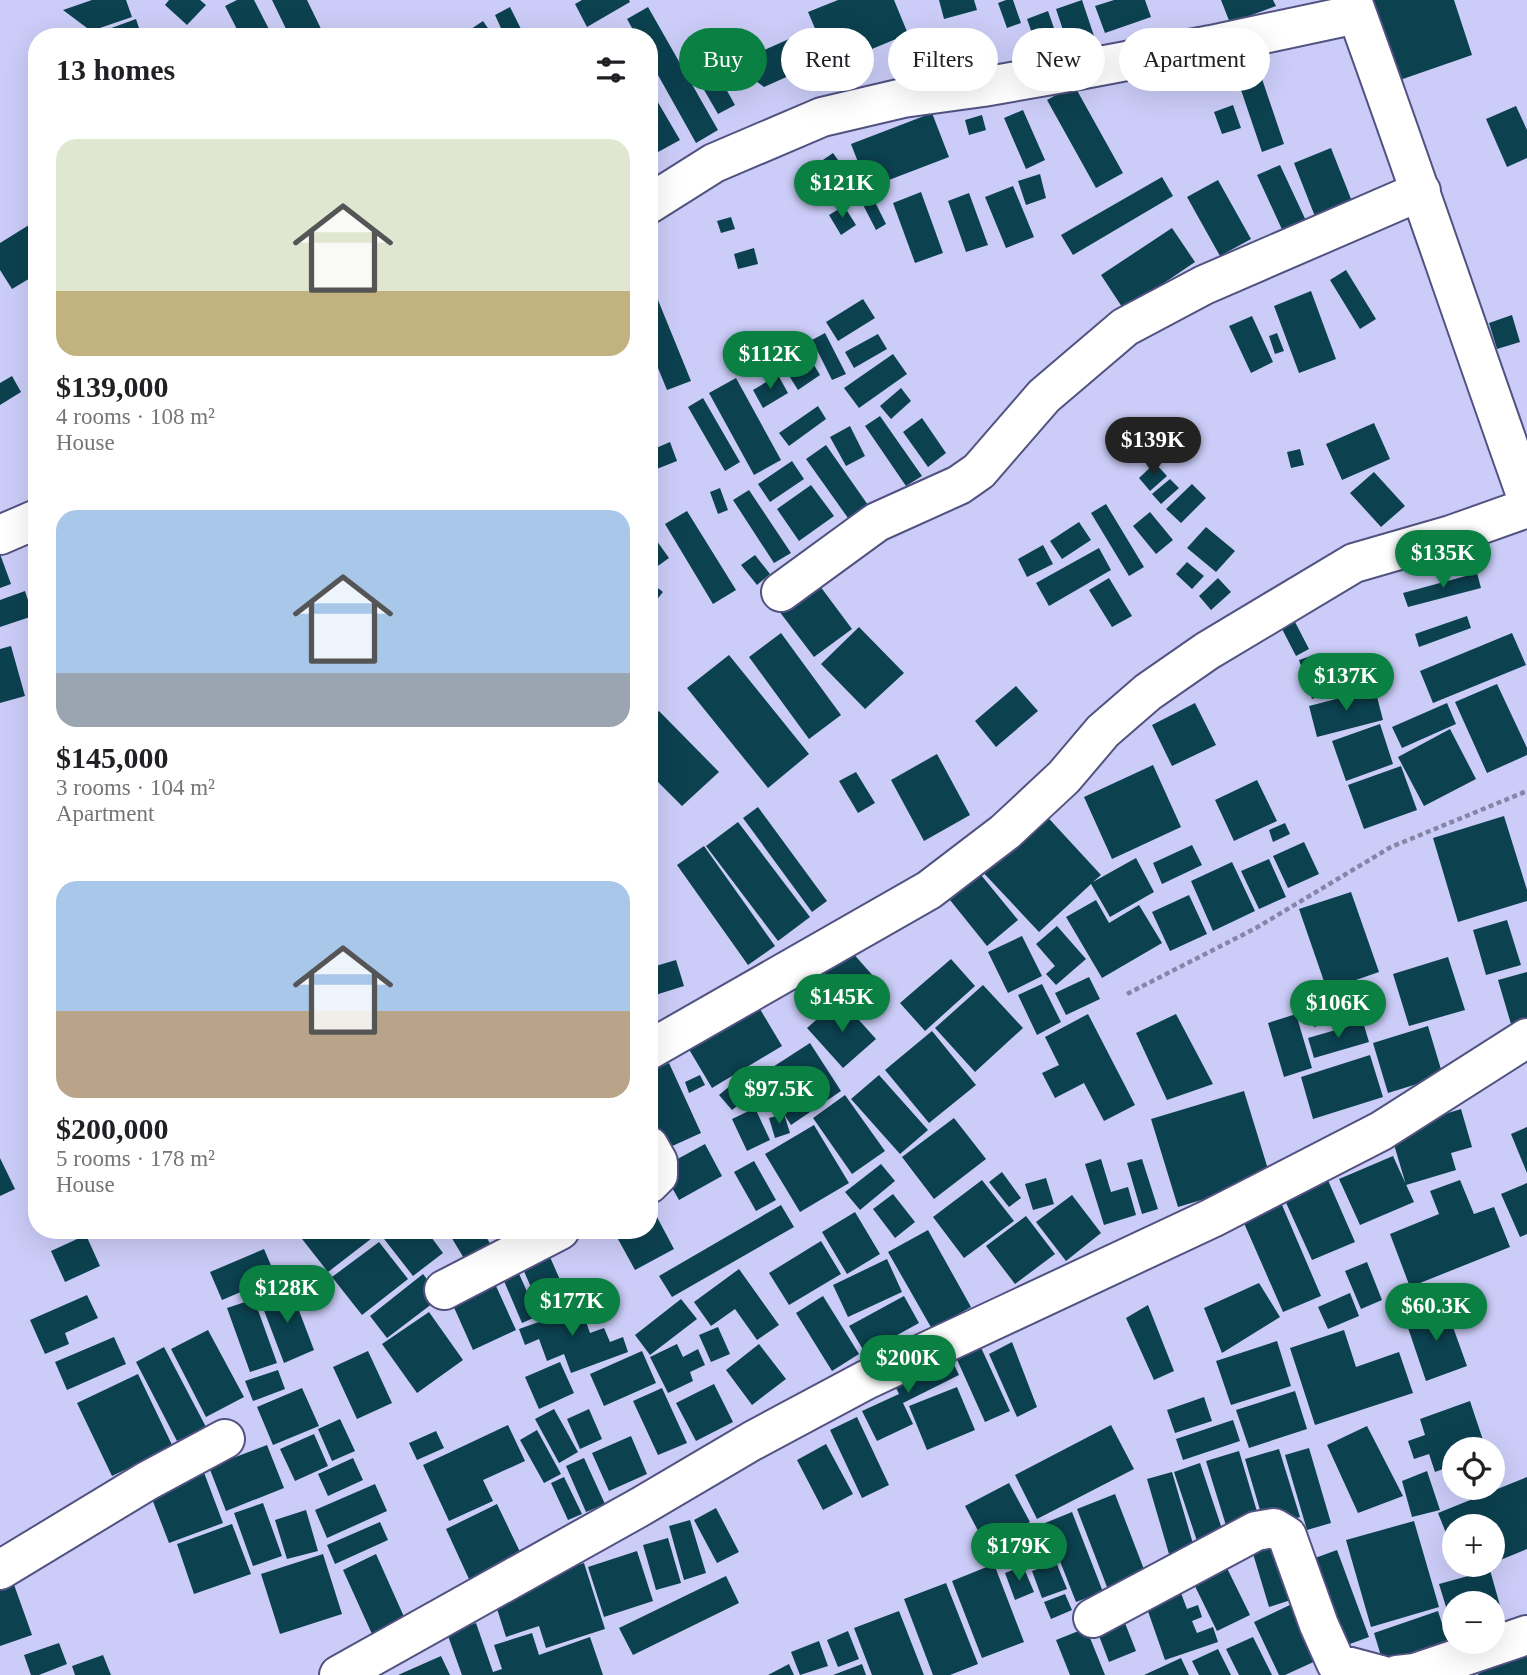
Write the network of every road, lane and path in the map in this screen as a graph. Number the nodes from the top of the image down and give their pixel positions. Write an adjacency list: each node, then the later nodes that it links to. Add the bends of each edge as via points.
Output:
1 (1354, 7): 2 (street); 3 (street, via 1090,68 903,98 822,117 714,163)
2 (1421, 191): 4 (street); 8 (street, via 1204,285 1125,327 1044,396 979,471 959,485 877,522)
3 (658, 198)
4 (1527, 498)
5 (1527, 508): 12 (street, via 1354,562 1207,651 1148,692 1005,831 929,891)
6 (28, 523): 7 (street)
7 (0, 535)
8 (781, 592)
9 (1527, 791): 10 (path, via 1391,847 1256,928)
10 (1127, 994)
11 (1527, 1038): 19 (street, via 1381,1131 1212,1218 866,1380)
12 (658, 1045)
13 (543, 1239): 14 (street)
14 (444, 1290)
15 (225, 1439): 16 (street)
16 (0, 1570)
17 (1093, 1618): 20 (street, via 1256,1531 1274,1528 1287,1536 1336,1663)
18 (1527, 1635): 21 (street, via 1416,1673)
19 (339, 1675)
20 (1381, 1675)
21 (1397, 1675)

